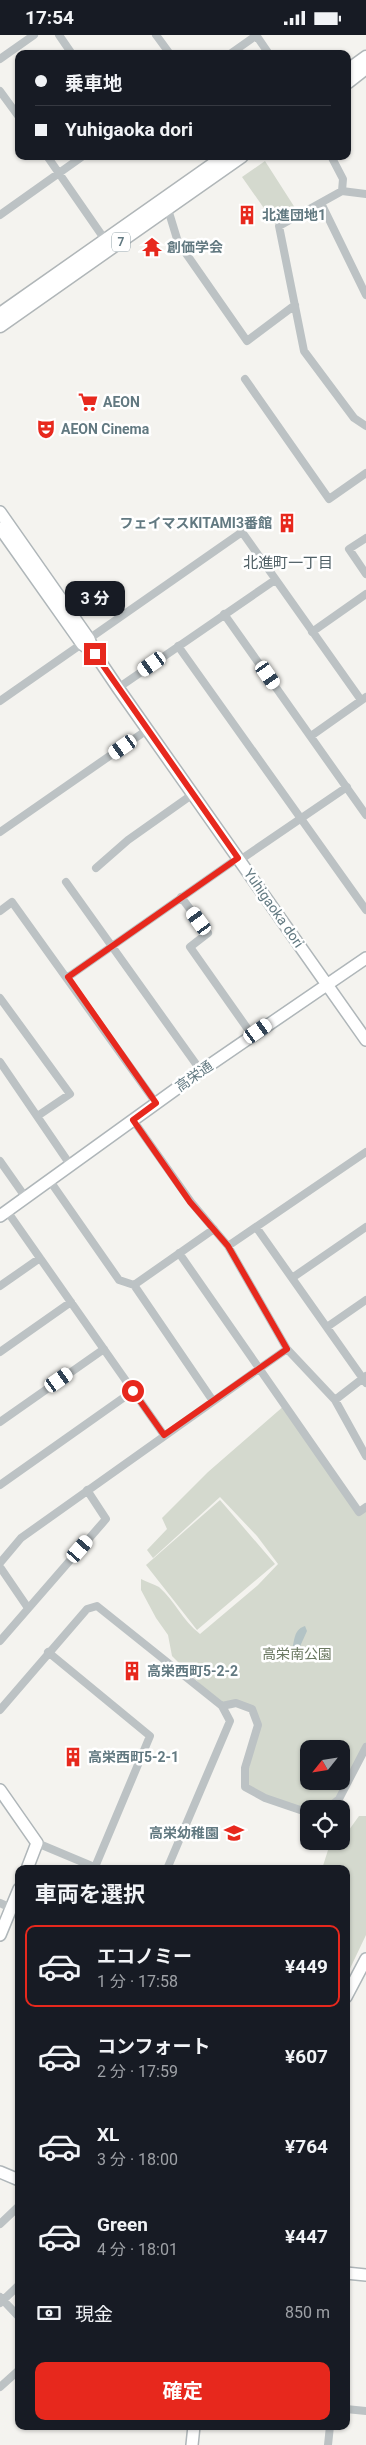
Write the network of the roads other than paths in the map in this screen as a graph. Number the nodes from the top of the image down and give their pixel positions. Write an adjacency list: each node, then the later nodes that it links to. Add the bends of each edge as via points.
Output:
1 (34, 35): 9 (street)
2 (59, 35): 5 (street)
3 (156, 35): 6 (street)
4 (256, 35): 7 (street); 8 (street)
5 (69, 50)
6 (167, 50)
7 (235, 50)
8 (266, 50)
9 (0, 59)
10 (365, 65): 11 (main road); 12 (main road)
11 (351, 69)
12 (351, 79)
13 (0, 91): 14 (street)
14 (15, 112)
15 (50, 160): 20 (street)
16 (78, 160): 20 (street)
17 (220, 160): 24 (main road, 7)
18 (236, 160): 24 (main road, 7)
19 (333, 160): 21 (street, via 343,179)
20 (60, 173): 25 (street); 26 (street, via 101,234)
21 (342, 191): 22 (street); 23 (street)
22 (366, 194)
23 (321, 203): 27 (street); 28 (street, via 279,226)
24 (166, 204): 26 (main road, 7); 28 (street, via 178,242 246,341)
25 (0, 215)
26 (105, 247): 29 (main road, 7); 30 (main road, 7)
27 (366, 295)
28 (295, 305): 32 (street, via 304,351 354,418)
29 (0, 315)
30 (0, 326)
31 (245, 379): 33 (street, via 329,499)
32 (366, 427)
33 (366, 473)
34 (0, 512): 42 (street, Yuhigaoka dori)
35 (0, 528): 42 (street, Yuhigaoka dori)
36 (366, 538): 37 (street, via 349,549)
37 (366, 574)
38 (275, 580): 40 (street); 41 (street); 42 (street, via 242,532)
39 (366, 593): 41 (street)
40 (224, 613): 43 (street); 48 (street)
41 (312, 632): 45 (street)
42 (85, 642): 44 (street, Yuhigaoka dori); 46 (street)
43 (178, 646): 44 (street); 52 (street)
44 (118, 688): 47 (street, Yuhigaoka dori)
45 (363, 699): 48 (street)
46 (0, 701)
47 (148, 729): 50 (street, Yuhigaoka dori); 53 (street)
48 (311, 736): 49 (street)
49 (346, 787): 51 (street); 52 (street)
50 (193, 794): 54 (street, Yuhigaoka dori); 55 (street, via 128,840)
51 (366, 815)
52 (302, 818): 54 (street); 58 (street)
53 (0, 832)
54 (239, 859): 57 (street); 63 (street, Yuhigaoka dori)
55 (96, 868)
56 (66, 882): 60 (street)
57 (181, 897): 60 (street); 65 (street, via 208,933 190,947)
58 (366, 910)
59 (0, 911): 62 (street, via 12,902)
60 (112, 945): 62 (street); 68 (street)
61 (366, 958): 63 (street, 高栄通)
62 (68, 977): 69 (street)
63 (327, 984): 65 (street, 高栄通); 66 (street, Yuhigaoka dori)
64 (0, 997): 70 (street, via 70,1094)
65 (252, 1035): 68 (street, 高栄通)
66 (366, 1040)
67 (0, 1062): 70 (street)
68 (201, 1071): 69 (street, 高栄通)
69 (156, 1103): 71 (street, 高栄通)
70 (39, 1115): 74 (street)
71 (133, 1120): 74 (street, 高栄通); 80 (street, via 190,1202)
72 (365, 1155): 78 (street)
73 (0, 1161): 76 (street)
74 (71, 1166): 75 (street, 高栄通)
75 (50, 1181): 76 (street, 高栄通); 85 (street, via 119,1280)
76 (26, 1198): 77 (street, 高栄通)
77 (4, 1214): 83 (street)
78 (256, 1227): 81 (street); 84 (street)
79 (366, 1227): 84 (street)
80 (214, 1229): 81 (street); 82 (street)
81 (228, 1246): 91 (street)
82 (179, 1253): 85 (street); 93 (street)
83 (40, 1258): 86 (street); 88 (street)
84 (292, 1278): 89 (street)
85 (134, 1285): 97 (street)
86 (0, 1286)
87 (366, 1300): 89 (street)
88 (71, 1302): 90 (street); 92 (street)
89 (326, 1327): 94 (street)
90 (104, 1349): 95 (street); 98 (street)
91 (287, 1349): 93 (street); 96 (street)
92 (0, 1352)
93 (259, 1369): 97 (street); 103 (street, via 359,1512)
94 (365, 1380): 96 (street)
95 (133, 1391): 99 (street); 101 (street)
96 (335, 1400): 100 (street)
97 (213, 1401): 99 (street)
98 (0, 1422)
99 (164, 1435): 102 (street)
100 (366, 1456)
101 (0, 1485)
102 (87, 1490): 104 (street, via 21,1538); 105 (street, via 106,1519)
103 (366, 1507)
104 (0, 1565): 105 (street)
105 (28, 1608): 106 (street)
106 (0, 1641)
107 (48, 1652): 108 (street, via 87,1609 98,1605); 109 (street); 117 (street, via 150,1736)
108 (222, 1706): 113 (street, via 236,1703 252,1709 258,1724 245,1768 244,1787); 118 (street, via 230,1721)
109 (0, 1710)
110 (366, 1747): 112 (street)
111 (0, 1790): 114 (street)
112 (338, 1800)
113 (300, 1810)
114 (37, 1843): 115 (street); 116 (street)
115 (29, 1865)
116 (90, 1865)
117 (98, 1865)
118 (169, 1865)
119 (15, 1898): 121 (street)
120 (0, 1903): 121 (street)
121 (11, 1908): 122 (street)
122 (0, 1935)
123 (366, 1959): 124 (street)
124 (350, 1989)
125 (0, 2172): 126 (street)
126 (15, 2178)
127 (15, 2210): 128 (street)
128 (0, 2223)
129 (350, 2273): 130 (street)
130 (366, 2275)
131 (15, 2288): 132 (street)
132 (1, 2300): 133 (street)
133 (15, 2313)
134 (15, 2374): 135 (street)
135 (0, 2387)
136 (350, 2409): 137 (street)
137 (366, 2411)
138 (194, 2430): 140 (street)
139 (330, 2430): 141 (street)
140 (192, 2445)
141 (328, 2445)

